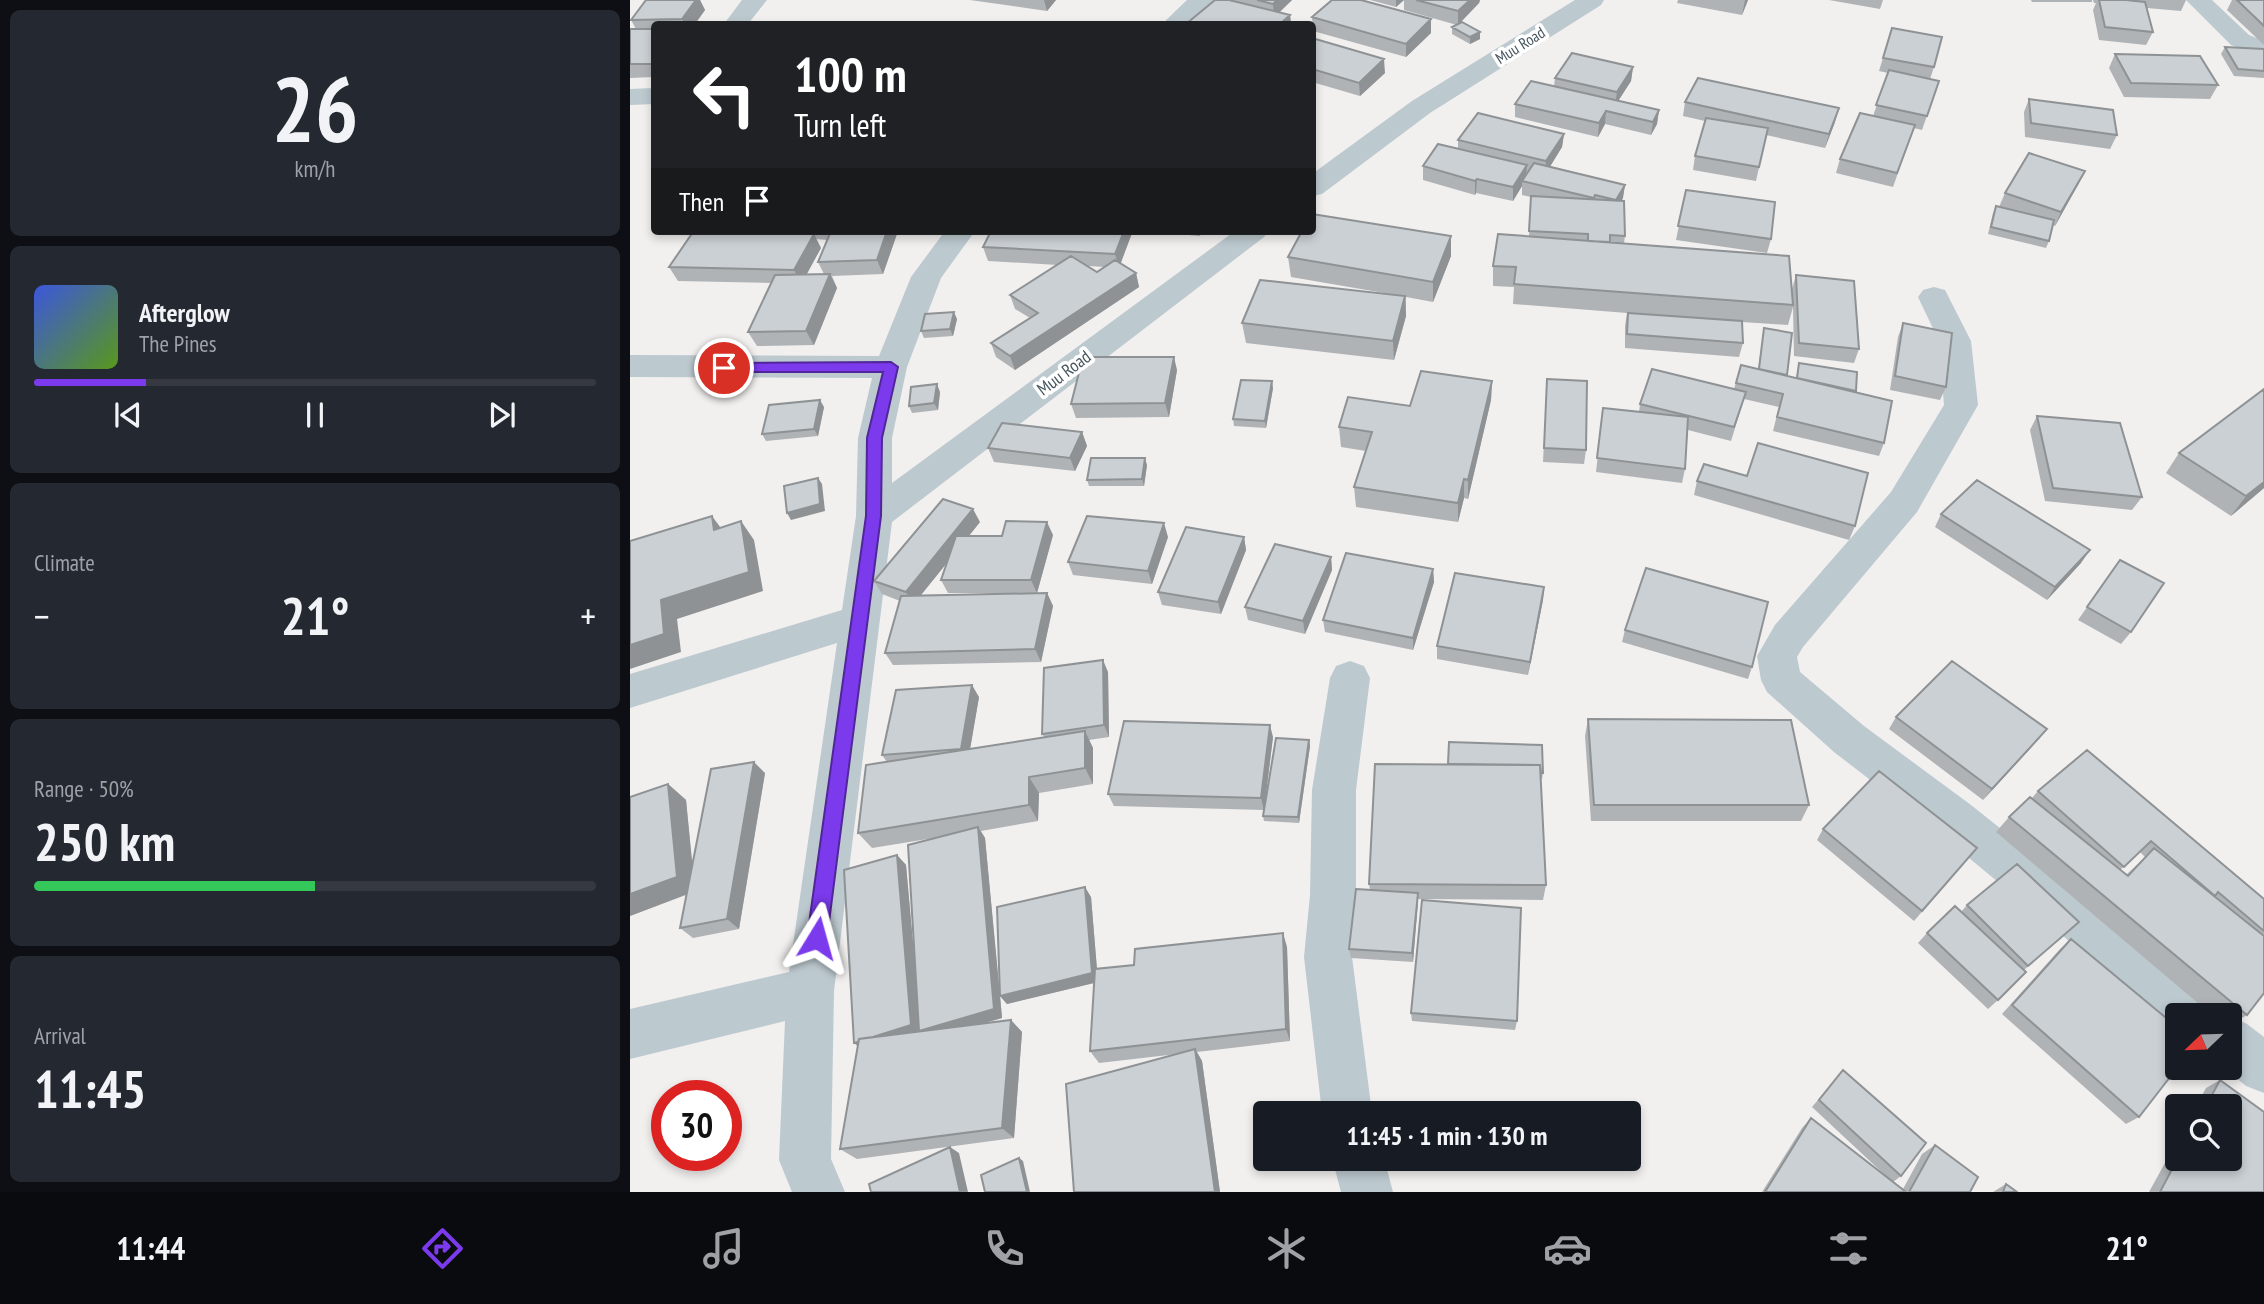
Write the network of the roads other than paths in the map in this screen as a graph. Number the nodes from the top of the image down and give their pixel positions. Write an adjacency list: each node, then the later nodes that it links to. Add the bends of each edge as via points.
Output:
1 (755, 0): 5 (street)
2 (1202, 0): 6 (street)
3 (1592, 0): 10 (street, Muu Road, via 1421,107)
4 (2199, 0): 7 (street, via 2240,40)
5 (738, 21)
6 (1178, 21)
7 (2264, 50)
8 (651, 96): 9 (street)
9 (630, 97)
10 (1316, 185)
11 (957, 235): 15 (street, via 926,277)
12 (1249, 235): 16 (street, Muu Road)
13 (1934, 297): 21 (street, via 1955,341 1961,405 1904,502 1789,636 1777,656 1781,680)
14 (630, 366): 15 (street)
15 (891, 367): 16 (street, via 875,438)
16 (874, 516): 17 (street)
17 (860, 620): 19 (street); 20 (street)
18 (1350, 678): 25 (street, via 1334,790 1328,957)
19 (630, 691)
20 (810, 990): 22 (street); 27 (street)
21 (2181, 1003)
22 (630, 1034)
23 (2242, 1051): 24 (street)
24 (2264, 1068)
25 (1346, 1101)
26 (1361, 1171): 28 (street)
27 (807, 1181)
28 (1367, 1192)

